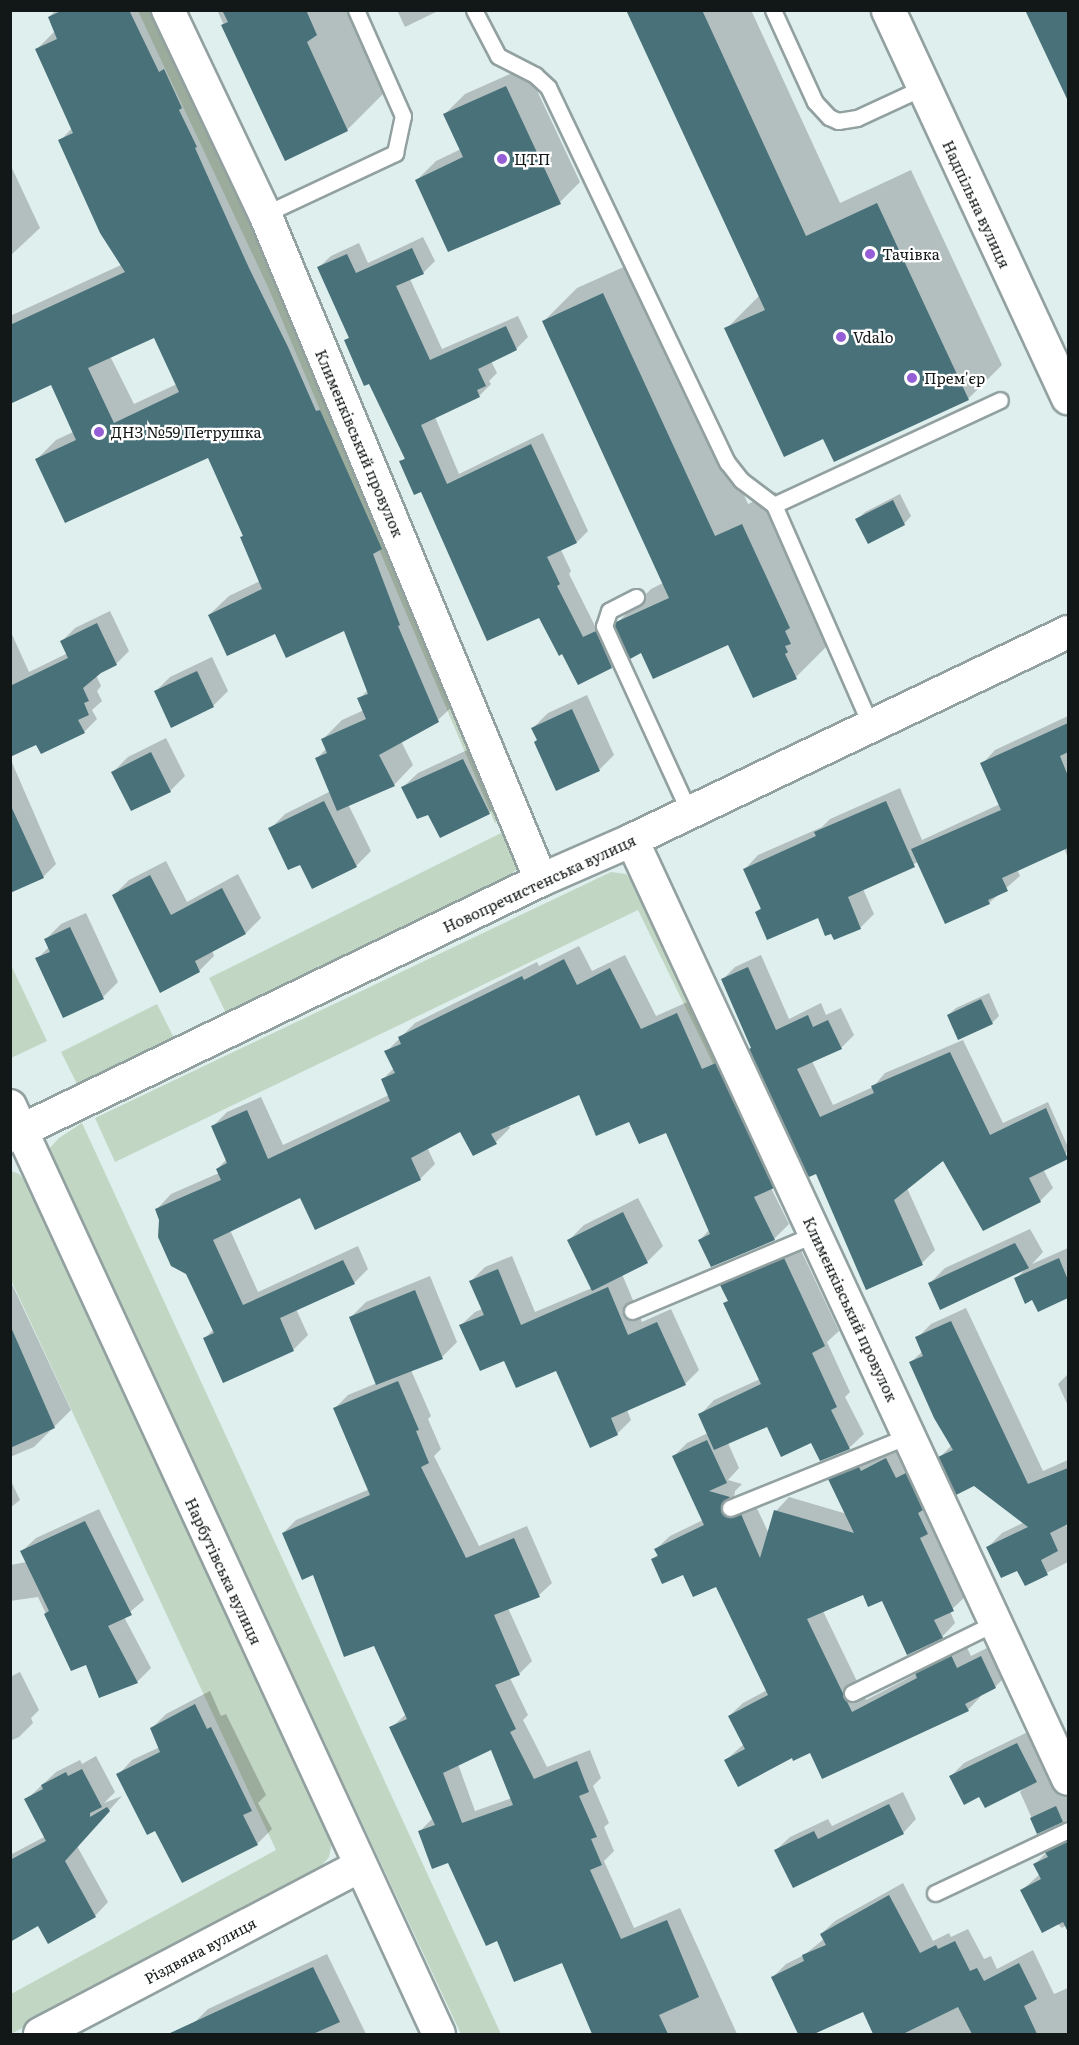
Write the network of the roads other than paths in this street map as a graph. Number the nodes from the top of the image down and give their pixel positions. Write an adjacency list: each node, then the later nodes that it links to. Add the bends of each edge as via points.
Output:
1 (168, 10): 7 (street, Клименківський провулок)
2 (356, 10): 7 (lane, via 403,116 395,153)
3 (474, 10): 10 (lane, via 498,56 535,75 548,87 727,462 741,480)
4 (773, 10): 6 (lane, via 816,102 829,117 838,121 857,118)
5 (888, 10): 6 (main road, Надпільна вулиця)
6 (922, 88): 8 (main road, Надпільна вулиця)
7 (265, 214): 16 (street, Клименківський провулок)
8 (1066, 386)
9 (1000, 400): 10 (lane)
10 (774, 505): 13 (lane)
11 (636, 597): 14 (lane, via 609,611 604,626)
12 (1068, 632): 13 (street, Новопречистенська вулиця)
13 (871, 726): 14 (street, Новопречистенська вулиця)
14 (689, 812): 15 (street, Новопречистенська вулиця)
15 (632, 840): 16 (street, Новопречистенська вулиця); 18 (street, Клименківський провулок)
16 (541, 880): 17 (street, Новопречистенська вулиця)
17 (14, 1124): 26 (street, Нарбутівська вулиця)
18 (815, 1234): 19 (lane); 20 (street, Клименківський провулок)
19 (633, 1311)
20 (911, 1435): 21 (lane); 22 (street, Клименківський провулок)
21 (730, 1509)
22 (995, 1623): 23 (lane); 24 (street, Клименківський провулок)
23 (852, 1693)
24 (1068, 1779)
25 (1068, 1830): 27 (lane)
26 (360, 1866): 28 (street, Різдвяна вулиця); 29 (street, Нарбутівська вулиця)
27 (935, 1893)
28 (40, 2034)
29 (439, 2034)

